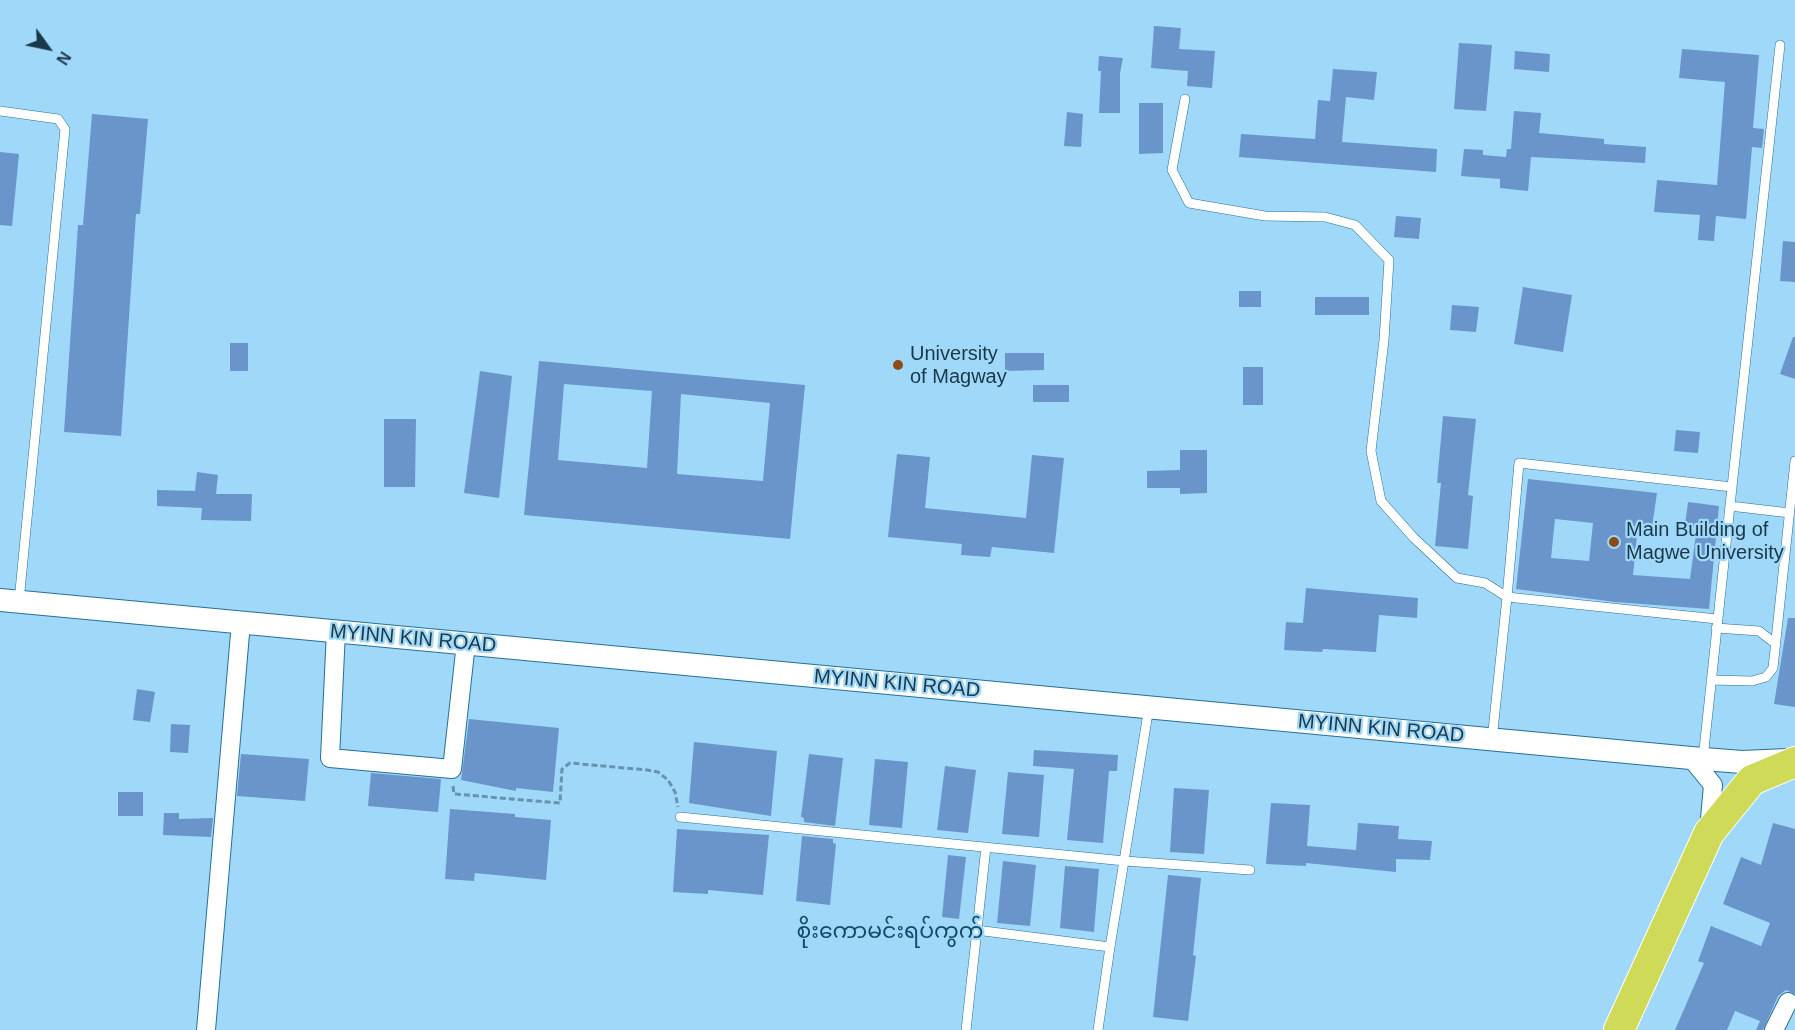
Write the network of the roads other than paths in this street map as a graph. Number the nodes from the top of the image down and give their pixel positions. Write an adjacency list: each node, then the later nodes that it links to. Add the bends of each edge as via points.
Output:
1 (1780, 45): 5 (lane)
2 (1185, 99): 8 (lane, via 1172,170 1189,203 1265,216 1325,217 1355,225 1389,260 1371,451 1381,501 1457,578 1485,584)
3 (0, 111): 9 (lane, via 58,120 65,129)
4 (1795, 461): 7 (lane)
5 (1732, 487): 6 (lane); 8 (lane, via 1519,463)
6 (1730, 506): 7 (lane); 11 (lane)
7 (1790, 513): 14 (lane)
8 (1507, 597): 11 (lane); 17 (lane)
9 (9, 601): 10 (street, MYINN KIN ROAD)
10 (241, 622): 12 (street, MYINN KIN ROAD); 28 (street)
11 (1717, 624): 14 (lane, via 1759,631); 15 (lane)
12 (336, 631): 13 (street, MYINN KIN ROAD); 13 (street, via 330,758 452,769)
13 (466, 643): 16 (street, MYINN KIN ROAD)
14 (1776, 644): 15 (lane, via 1773,668 1766,677 1752,681)
15 (1711, 680): 18 (lane)
16 (1149, 707): 17 (street, MYINN KIN ROAD); 23 (lane)
17 (1492, 740): 18 (street, MYINN KIN ROAD)
18 (1697, 759): 19 (street, MYINN KIN ROAD); 21 (street, via 1713,785)
19 (1795, 761): 21 (highway, via 1752,780)
20 (680, 817): 22 (lane)
21 (1709, 833): 31 (highway)
22 (986, 847): 23 (lane); 25 (lane)
23 (1125, 861): 24 (lane); 26 (lane)
24 (1250, 870)
25 (976, 930): 26 (lane); 29 (lane)
26 (1110, 947): 30 (lane)
27 (1788, 1002): 32 (street)
28 (206, 1030)
29 (966, 1030)
30 (1098, 1030)
31 (1619, 1030)
32 (1774, 1030)

